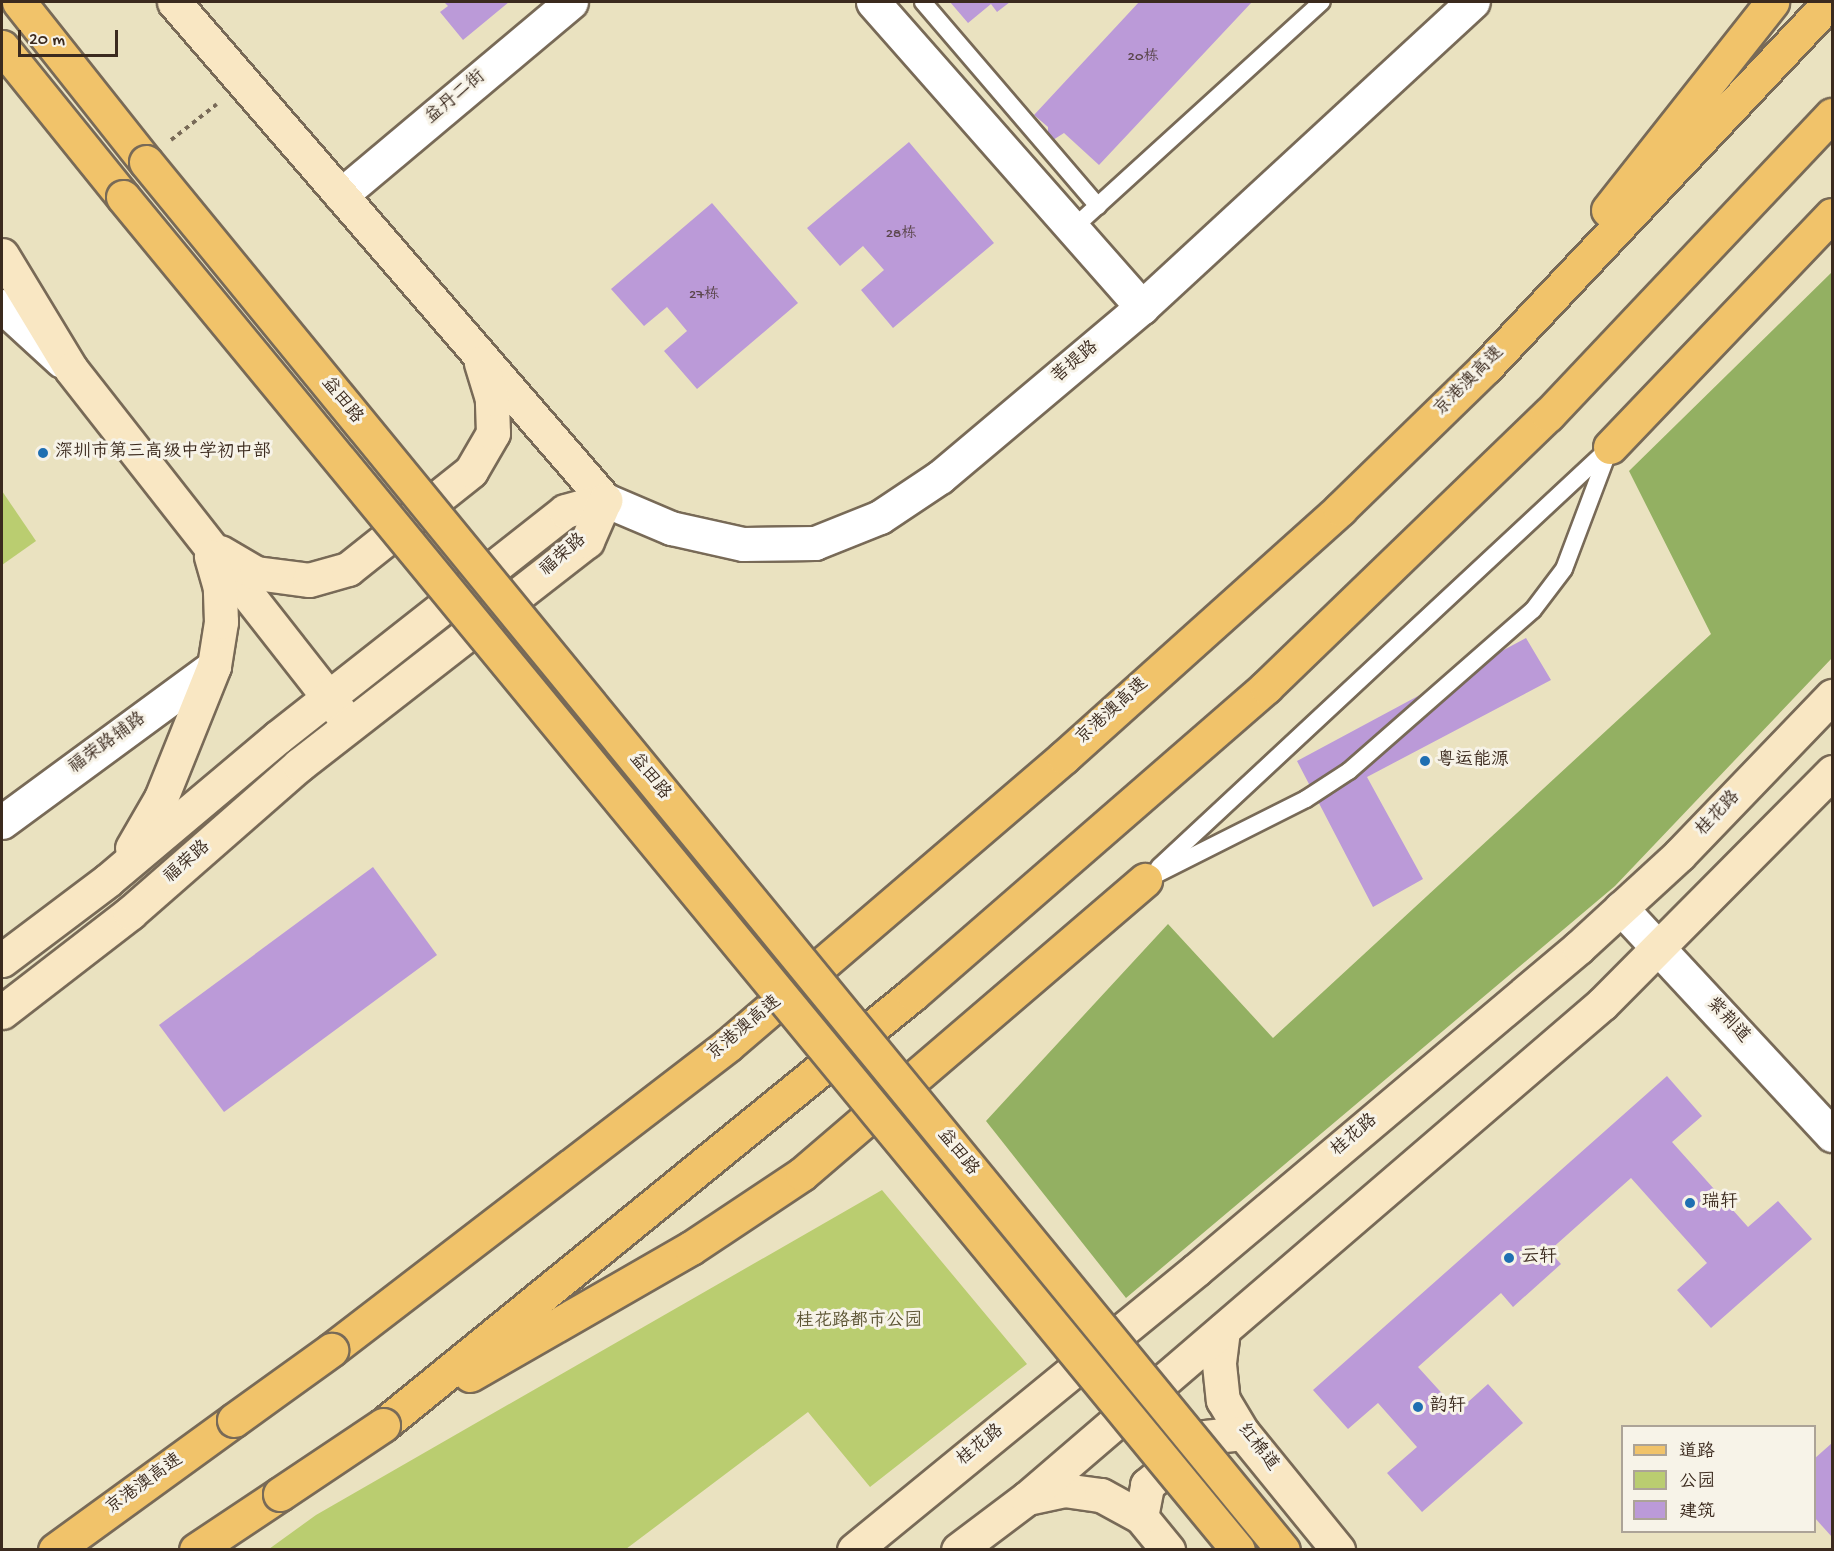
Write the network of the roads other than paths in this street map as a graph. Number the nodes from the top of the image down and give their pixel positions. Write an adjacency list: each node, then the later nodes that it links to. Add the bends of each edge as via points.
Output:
1 (19, 2): 49 (main road, 益田路, bridge, via 156,153)
2 (174, 2): 12 (main road)
3 (571, 2): 12 (street, 益丹二街)
4 (873, 2): 15 (street)
5 (923, 2): 13 (lane)
6 (1322, 2): 13 (lane)
7 (1473, 2): 18 (street, 菩提路)
8 (1772, 2): 20 (main road)
9 (1830, 2): 20 (main road, 京港澳高速)
10 (2, 48): 48 (main road, 益田路, bridge)
11 (1833, 115): 39 (main road, via 1548,415 1266,687 913,994)
12 (341, 195): 19 (main road)
13 (1098, 206): 15 (lane)
14 (1833, 215): 22 (main road)
15 (1071, 230): 18 (street)
16 (2, 255): 21 (main road)
17 (2, 306): 21 (street)
18 (1142, 307): 23 (street, 菩提路, via 940,477 880,517 815,543 743,544 671,528)
19 (479, 355): 23 (main road); 24 (main road, via 492,399 493,433 471,471 348,569 309,580 256,573)
20 (1486, 367): 43 (main road, 京港澳高速, bridge, via 1340,509 1064,757 728,1045 331,1350)
21 (71, 369): 24 (main road)
22 (1610, 447): 32 (lane); 32 (lane, via 1564,569 1533,610 1349,771 1306,799)
23 (605, 500): 27 (main road, 福荣路, via 565,511); 28 (main road, 福荣路, via 587,541)
24 (208, 545): 25 (main road, via 220,588 221,622); 27 (main road)
25 (214, 666): 30 (street, 福荣路辅路); 31 (main road, via 161,798 141,836)
26 (1833, 696): 33 (main road, 桂花路, via 1679,855)
27 (328, 698): 28 (main road); 31 (main road, 福荣路)
28 (351, 725): 36 (main road, 福荣路, via 299,765 130,913)
29 (1833, 772): 34 (main road)
30 (2, 822)
31 (108, 880): 35 (main road, 福荣路)
32 (1145, 880): 39 (main road, via 802,1173 691,1248)
33 (1621, 908): 34 (street, 紫荆道); 45 (main road, 桂花路, via 1196,1270)
34 (1659, 948): 37 (street, 紫荆道); 38 (main road, via 1602,1004)
35 (2, 960)
36 (2, 1012)
37 (1833, 1135)
38 (1223, 1330): 40 (main road, 红棉道, via 1219,1364 1223,1400); 41 (main road)
39 (383, 1425): 44 (main road, bridge)
40 (1243, 1433): 42 (main road, via 1205,1437 1146,1485); 50 (main road, 红棉道)
41 (1027, 1498): 42 (main road, via 1064,1490 1101,1495); 46 (main road)
42 (1141, 1517): 47 (main road)
43 (56, 1550)
44 (196, 1550)
45 (854, 1550)
46 (958, 1550)
47 (1168, 1550)
48 (1238, 1550)
49 (1282, 1550)
50 (1338, 1550)

